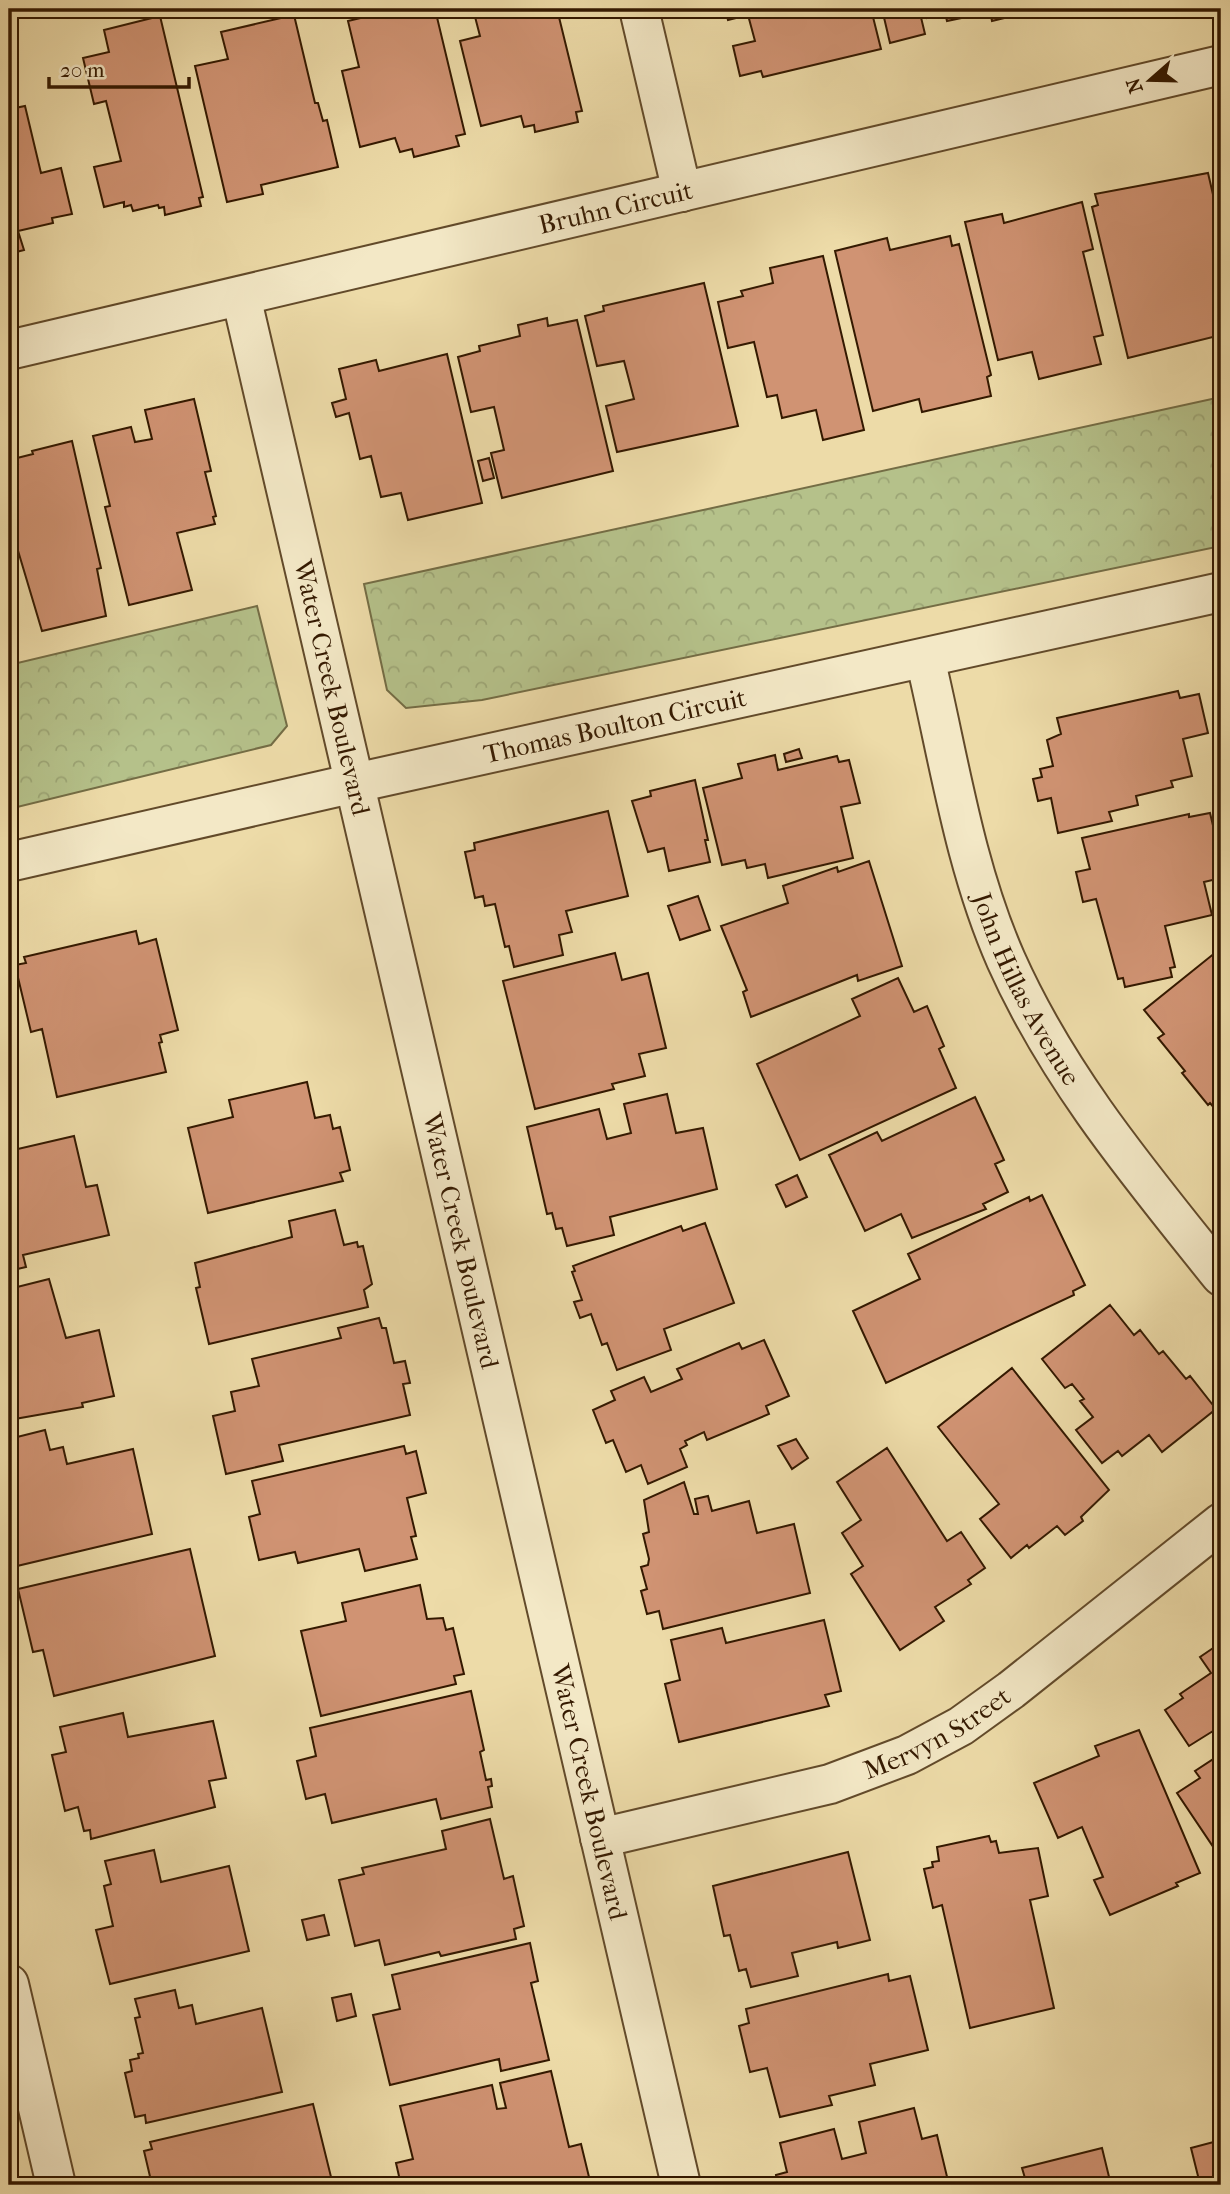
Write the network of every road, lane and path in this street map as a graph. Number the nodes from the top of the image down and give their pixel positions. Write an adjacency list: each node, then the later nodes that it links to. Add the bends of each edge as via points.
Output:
1 (639, 9): 3 (street)
2 (1221, 65): 3 (street, Bruhn Circuit)
3 (682, 192): 4 (street, Bruhn Circuit)
4 (241, 296): 5 (street, Bruhn Circuit); 8 (street, Water Creek Boulevard)
5 (9, 350)
6 (1221, 592): 7 (street, Thomas Boulton Circuit)
7 (925, 657): 8 (street, Thomas Boulton Circuit); 10 (street, John Hillas Avenue, via 982,896 1035,1020 1092,1113)
8 (355, 783): 9 (street, Thomas Boulton Circuit); 12 (street, Water Creek Boulevard)
9 (9, 862)
10 (1221, 1276)
11 (1221, 1523): 12 (street, Mervyn Street, via 1010,1690 961,1726 907,1755 830,1784)
12 (600, 1838): 15 (street, Water Creek Boulevard)
13 (9, 1984): 14 (street)
14 (56, 2185)
15 (681, 2185)

